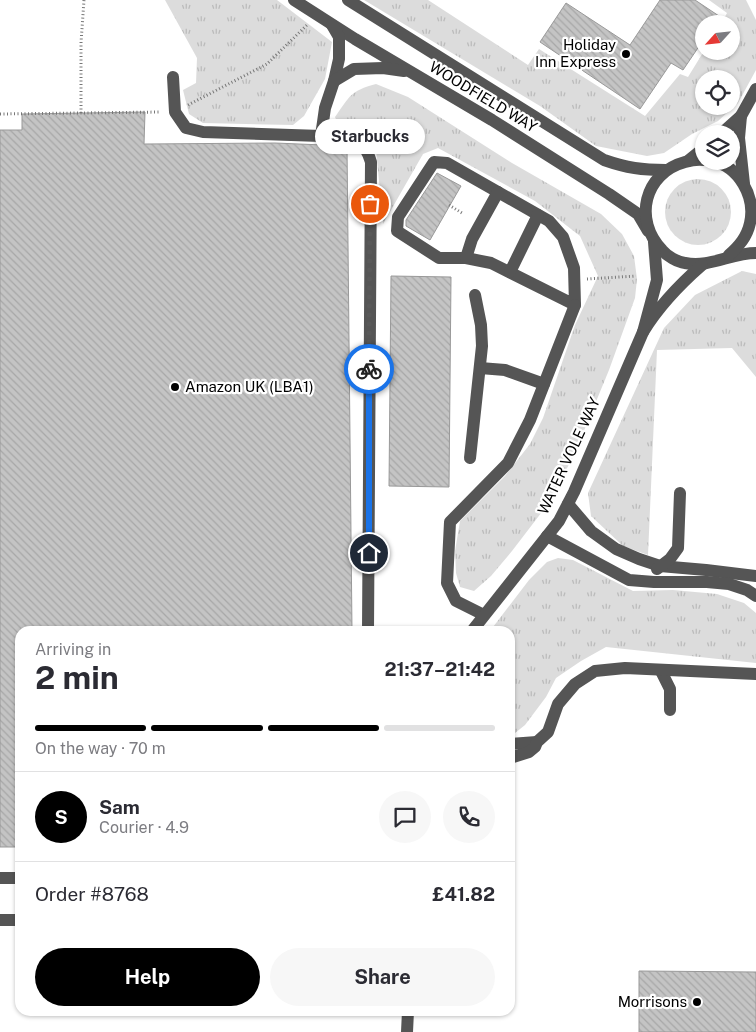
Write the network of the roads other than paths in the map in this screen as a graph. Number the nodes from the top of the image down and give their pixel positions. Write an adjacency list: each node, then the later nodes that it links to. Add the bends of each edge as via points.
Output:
1 (294, 0): 3 (street, WOODFIELD WAY)
2 (348, 0): 14 (street, WOODFIELD WAY, via 604,160 624,168)
3 (330, 23): 4 (street, WOODFIELD WAY); 6 (street, via 339,37)
4 (411, 72): 6 (street, via 383,68 354,69); 19 (street, WOODFIELD WAY, via 609,194 638,214)
5 (173, 77): 10 (street, via 175,112 186,128 203,132)
6 (334, 81): 10 (street, via 325,108)
7 (756, 89): 8 (street)
8 (741, 116): 9 (street); 17 (street, via 739,138)
9 (731, 125)
10 (321, 136): 39 (street, via 351,137 361,142 371,162)
11 (695, 155): 13 (street)
12 (695, 159): 13 (street)
13 (688, 161): 14 (street)
14 (666, 170): 19 (street, WATER VOLE WAY, via 650,189 645,210)
15 (731, 170): 17 (street)
16 (498, 192): 18 (street); 21 (street, via 472,239); 21 (street, via 447,163 434,162 398,217 397,231 439,258)
17 (750, 194): 22 (street, via 750,225 741,244)
18 (538, 215): 24 (street); 26 (street, via 549,221 562,237 574,268)
19 (651, 236): 23 (street, WOODFIELD WAY, via 666,254 682,263); 27 (street, WATER VOLE WAY, via 657,280)
20 (756, 253): 22 (street)
21 (466, 258): 24 (street, via 491,263)
22 (725, 258): 23 (street)
23 (702, 265): 27 (street, WATER VOLE WAY, via 675,290)
24 (510, 272): 26 (street)
25 (476, 295): 28 (street, via 481,325)
26 (575, 305): 29 (street)
27 (643, 332): 32 (street, WATER VOLE WAY)
28 (480, 368): 29 (street, via 505,370); 30 (street)
29 (544, 384): 38 (street, via 508,463 450,522 447,583 456,601)
30 (470, 458)
31 (680, 493): 34 (street, via 678,548)
32 (568, 504): 33 (street, WATER VOLE WAY); 34 (street, via 591,531 616,549)
33 (547, 536): 36 (street, via 630,580); 38 (street, WATER VOLE WAY)
34 (660, 566): 35 (street); 36 (street)
35 (754, 574)
36 (652, 582): 37 (street, via 729,584)
37 (756, 596)
38 (484, 615): 40 (street, WATER VOLE WAY)
39 (368, 626)
40 (476, 626)
41 (661, 671): 42 (street); 43 (street, via 670,690); 44 (street, via 625,668 595,671 569,690 558,704 548,732)
42 (756, 674)
43 (670, 710)
44 (537, 742): 45 (street); 46 (street, via 529,752)
45 (515, 744)
46 (515, 756)
47 (0, 878): 48 (street)
48 (15, 878)
49 (0, 920): 50 (street)
50 (15, 920)
51 (408, 1016): 52 (street)
52 (407, 1032)

